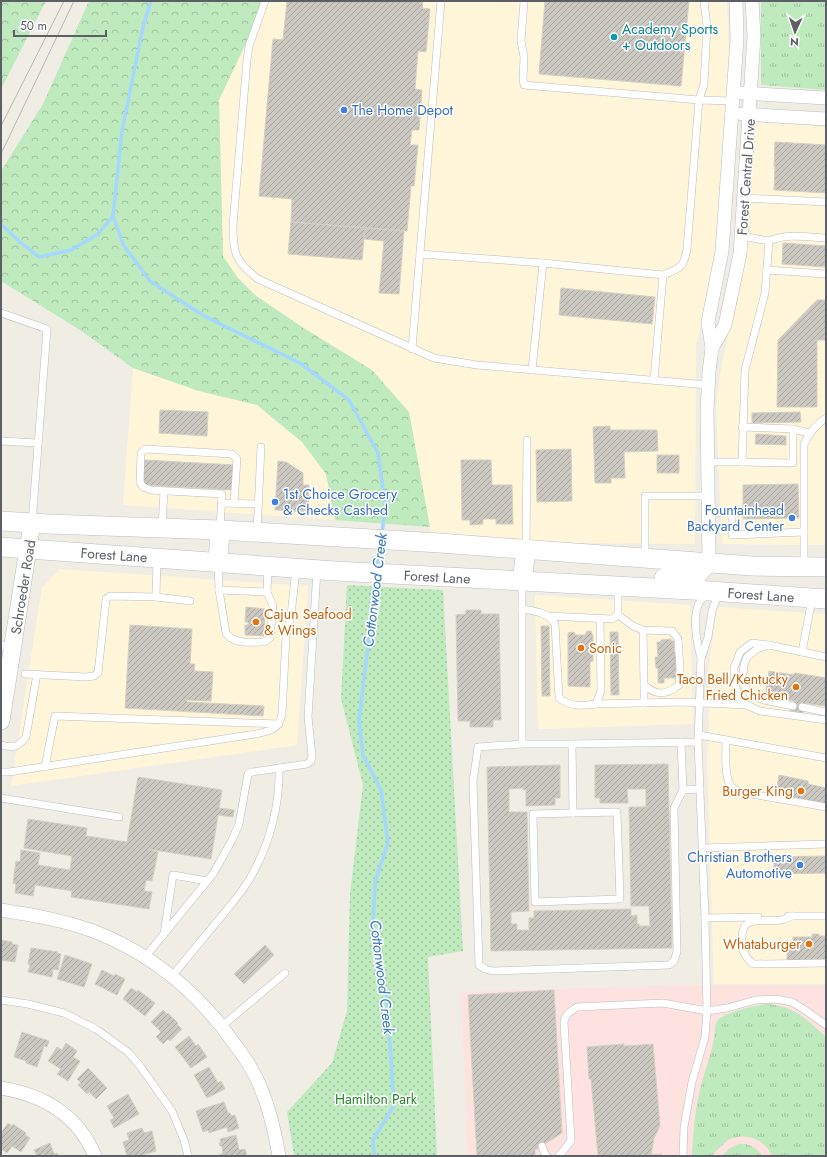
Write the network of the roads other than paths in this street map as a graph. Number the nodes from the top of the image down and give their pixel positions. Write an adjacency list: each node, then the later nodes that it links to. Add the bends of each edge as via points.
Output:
1 (265, 1): 25 (lane, via 249,46 247,60 233,225 236,255 246,269 258,279)
2 (441, 1): 18 (lane)
3 (524, 1): 9 (lane, via 521,41 524,85)
4 (704, 1): 9 (lane, via 707,33 704,84)
5 (736, 1): 10 (street, Forest Central Drive, via 737,39)
6 (752, 1): 7 (street, Forest Central Drive, via 754,36)
7 (751, 93): 8 (street); 10 (street); 11 (street, Forest Central Drive)
8 (826, 98)
9 (699, 100): 10 (lane); 22 (lane, via 687,249 684,262 676,270)
10 (733, 102): 11 (street); 24 (street, Forest Central Drive, via 722,251 708,322)
11 (750, 114): 12 (street); 13 (street, Forest Central Drive)
12 (826, 119)
13 (744, 198): 14 (lane); 15 (street, Forest Central Drive)
14 (826, 202)
15 (742, 236): 17 (lane); 24 (street, Forest Central Drive, via 725,325)
16 (826, 238): 17 (lane, via 788,236)
17 (769, 241): 20 (lane)
18 (420, 254): 19 (lane); 25 (lane)
19 (543, 263): 22 (lane); 26 (lane)
20 (767, 270): 21 (lane); 30 (lane, via 765,293 745,370)
21 (826, 274)
22 (663, 275): 27 (lane)
23 (1, 313): 35 (lane, via 47,328)
24 (712, 348): 28 (street, Forest Central Drive)
25 (412, 349): 26 (lane, via 446,361)
26 (532, 370): 27 (lane)
27 (654, 380): 28 (lane)
28 (708, 385): 37 (street, Forest Central Drive)
29 (826, 418): 32 (lane)
30 (742, 427): 31 (lane); 38 (lane)
31 (793, 429): 32 (lane); 38 (lane, via 793,463)
32 (809, 433): 50 (lane, via 804,444)
33 (527, 440): 53 (lane)
34 (1, 441): 35 (lane)
35 (38, 443): 46 (lane)
36 (261, 447): 43 (lane)
37 (708, 462): 38 (lane); 40 (street, Forest Central Drive)
38 (742, 462)
39 (164, 491): 41 (lane, via 222,494); 42 (lane, via 143,487 140,482 141,453 145,449 232,454 237,459); 47 (lane)
40 (708, 496): 44 (street, Forest Central Drive); 55 (lane, via 646,496)
41 (221, 503): 42 (lane); 48 (lane)
42 (234, 503): 43 (lane)
43 (258, 504): 49 (lane)
44 (708, 513): 50 (lane, via 732,513 732,535); 57 (street, Forest Central Drive)
45 (1, 521): 46 (main road, Forest Lane)
46 (32, 523): 47 (main road, Forest Lane); 52 (street, Schroeder Road)
47 (162, 528): 48 (main road, Forest Lane)
48 (220, 530): 49 (main road, Forest Lane); 56 (main road)
49 (257, 532): 53 (main road, Forest Lane)
50 (804, 532): 59 (lane)
51 (1, 547): 52 (main road, Forest Lane)
52 (29, 548): 54 (main road, Forest Lane); 79 (street, Schroeder Road)
53 (526, 550): 55 (main road, Forest Lane); 64 (main road)
54 (158, 558): 56 (main road, Forest Lane); 70 (lane)
55 (645, 558): 57 (main road, Forest Lane)
56 (218, 562): 58 (main road, Forest Lane); 67 (lane)
57 (709, 562): 59 (main road, Forest Lane, via 752,566); 65 (main road, via 697,575 678,578 605,574)
58 (268, 566): 61 (main road, Forest Lane); 69 (lane)
59 (804, 566): 60 (main road, Forest Lane)
60 (826, 567)
61 (296, 568): 62 (main road, Forest Lane); 95 (lane, via 286,636 282,715)
62 (326, 571): 64 (main road, Forest Lane); 104 (lane, via 308,717 311,762)
63 (826, 576): 68 (main road, via 806,578 733,574 720,580)
64 (522, 581): 65 (main road, Forest Lane); 73 (lane)
65 (562, 583): 66 (main road, Forest Lane)
66 (618, 586): 68 (main road, Forest Lane); 74 (lane)
67 (219, 590): 69 (lane); 69 (lane, via 226,633 236,641 264,642 270,638 273,606)
68 (715, 591): 71 (main road, Forest Lane); 82 (lane, via 708,637); 82 (lane, via 700,601 696,613 697,645)
69 (267, 592)
70 (156, 597): 72 (lane); 84 (lane, via 107,597 100,669 94,676)
71 (822, 599): 80 (lane)
72 (190, 601)
73 (522, 609): 75 (lane); 99 (lane)
74 (618, 615): 76 (lane, via 612,620); 77 (lane)
75 (547, 616): 76 (lane); 87 (lane, via 555,624 559,698 566,704)
76 (600, 619): 87 (lane, via 601,692)
77 (643, 630): 85 (lane); 85 (lane, via 672,631 678,639 680,669 679,685 671,691 659,693)
78 (769, 645): 80 (lane); 89 (lane, via 752,643 740,652 734,668 738,697); 90 (lane, via 757,649 746,657 742,682 751,695)
79 (7, 646): 94 (street, Schroeder Road)
80 (802, 652): 81 (lane)
81 (826, 657)
82 (701, 658): 88 (lane)
83 (25, 674): 84 (lane)
84 (37, 674): 101 (lane, via 26,737 12,748)
85 (644, 685): 86 (lane)
86 (644, 703): 87 (lane); 88 (lane)
87 (596, 704)
88 (700, 704): 89 (lane); 96 (lane)
89 (747, 705): 93 (lane, via 760,711)
90 (793, 706)
91 (802, 707): 92 (lane)
92 (826, 712)
93 (826, 720)
94 (1, 721)
95 (279, 724): 103 (lane, via 274,729 256,734); 103 (lane, via 54,716)
96 (699, 738): 97 (lane); 98 (lane); 106 (lane)
97 (726, 740): 102 (lane); 109 (lane, via 728,777 734,790)
98 (682, 742): 100 (lane); 107 (lane)
99 (522, 744): 100 (lane); 107 (lane, via 478,747 473,782 479,965 485,969 492,971 669,966 677,952 674,808)
100 (572, 744): 110 (lane)
101 (1, 745)
102 (826, 758)
103 (45, 767): 105 (lane)
104 (279, 768): 114 (lane, via 248,774 239,824); 123 (lane, via 270,835 253,875)
105 (1, 772)
106 (700, 789): 107 (lane); 113 (lane)
107 (683, 790)
108 (1, 798): 111 (lane)
109 (826, 807)
110 (573, 813): 110 (lane, via 534,814 535,902 620,899 617,812)
111 (119, 817)
112 (826, 844): 113 (lane)
113 (702, 848): 118 (lane)
114 (207, 881): 119 (lane); 119 (lane, via 173,875)
115 (1, 910): 120 (street, via 61,921 92,931)
116 (792, 916): 117 (lane); 118 (lane); 121 (lane, via 781,920 753,921 746,924 742,929 742,950 747,959 753,964)
117 (826, 916)
118 (705, 918): 125 (lane)
119 (164, 934): 120 (lane)
120 (145, 957): 123 (street)
121 (826, 963)
122 (286, 974): 127 (lane)
123 (172, 976): 127 (street, via 192,993)
124 (1, 1000): 131 (lane, via 64,1013 96,1029 128,1052 172,1112)
125 (707, 1011): 126 (lane, via 756,1000 776,999 792,1002); 134 (lane, via 663,1003 646,1003 577,1007 568,1013 564,1022 571,1140); 135 (lane, via 706,1037 692,1082 684,1127)
126 (826, 1025)
127 (222, 1026): 132 (street, via 245,1057 261,1088 271,1116)
128 (1, 1088): 130 (street, via 30,1095 57,1108 85,1137)
129 (542, 1146): 133 (lane)
130 (95, 1156)
131 (188, 1156)
132 (279, 1156)
133 (547, 1156)
134 (559, 1156)
135 (683, 1156)

